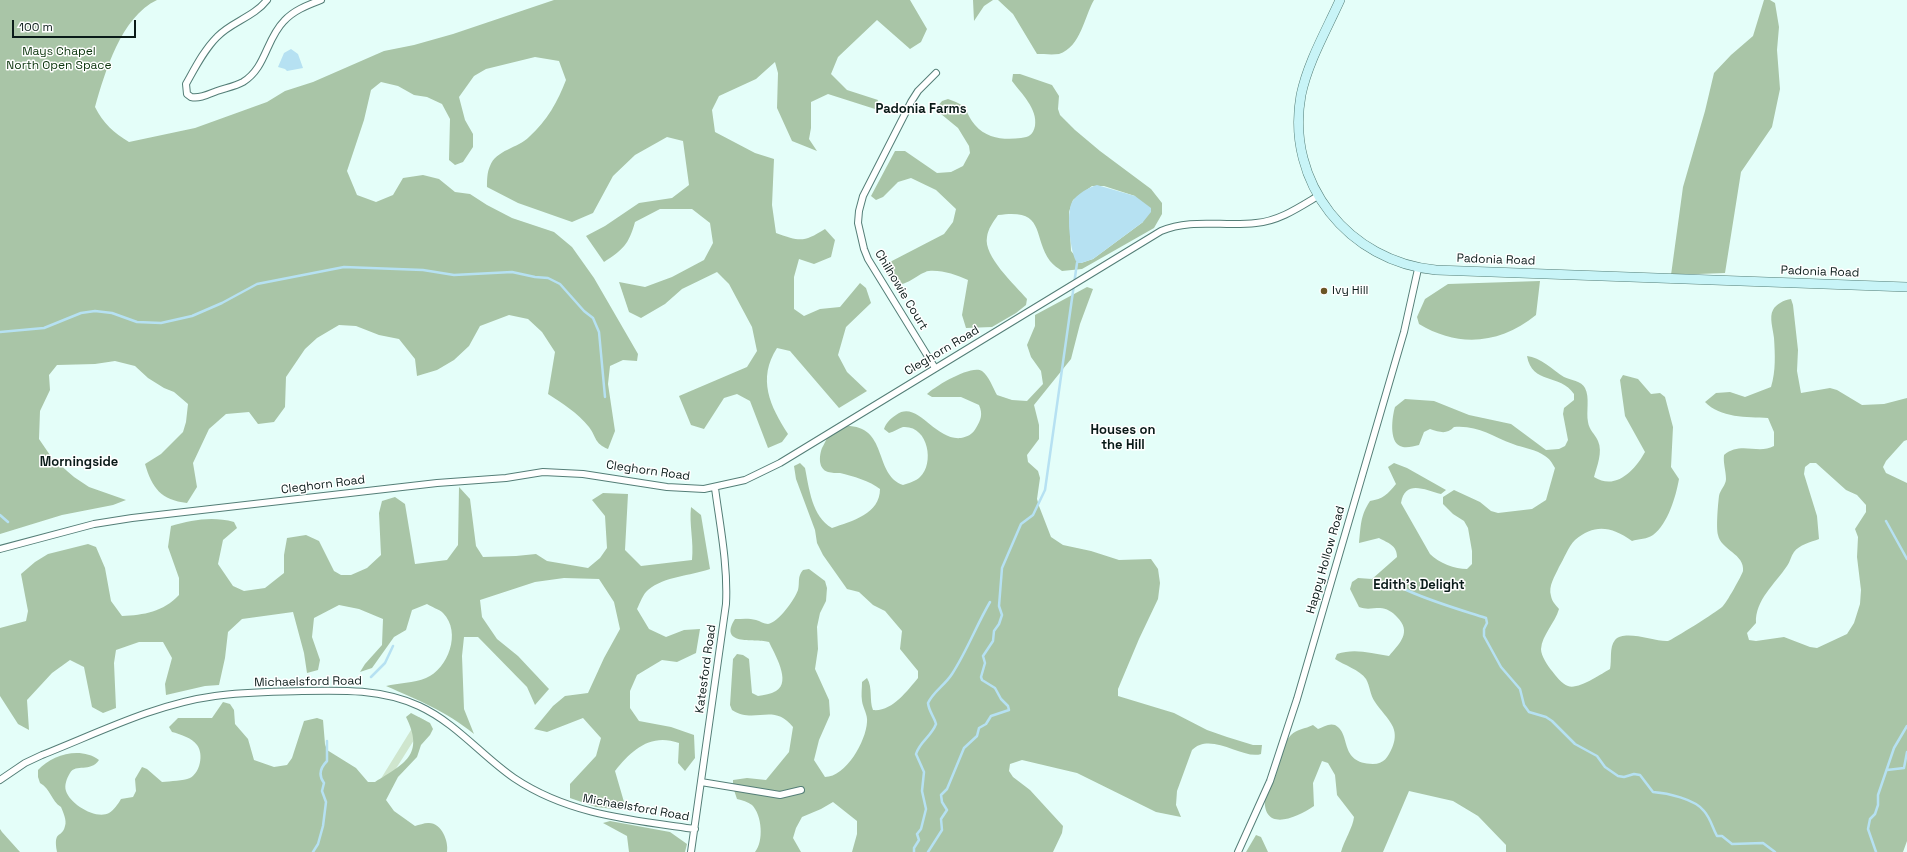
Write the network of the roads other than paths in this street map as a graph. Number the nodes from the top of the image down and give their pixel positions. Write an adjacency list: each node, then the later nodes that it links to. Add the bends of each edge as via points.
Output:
1 (267, 0): 2 (street, via 258,9 226,29 209,46 186,84 187,94 191,97 200,97 242,83 263,60 272,39 284,21 306,6)
2 (321, 0)
3 (1340, 0): 5 (main road, Padonia Road, via 1310,66 1301,101 1299,133 1302,150 1306,168)
4 (936, 73): 8 (street, Chilhowie Court, via 911,102 863,196 858,223 859,235 868,258)
5 (1318, 196): 6 (main road, Padonia Road, via 1341,226 1358,241 1386,258); 8 (street, Cleghorn Road, via 1293,211 1270,220 1242,224 1170,226 1161,230)
6 (1418, 269): 7 (main road, Padonia Road); 16 (street, Happy Hollow Road, via 1404,332 1297,699 1270,781)
7 (1907, 287)
8 (935, 368): 9 (street, Cleghorn Road, via 764,472)
9 (714, 488): 10 (street, Cleghorn Road, via 688,489 583,474 543,472 132,518 94,524); 12 (street, Katesford Road, via 727,584)
10 (0, 549)
11 (0, 780): 14 (street, Michaelsford Road, via 25,762 159,709 192,700 238,694 360,691 383,694 427,710 456,730 495,764 551,799 594,813)
12 (701, 782): 13 (street, via 780,795); 14 (street, Katesford Road)
13 (802, 790)
14 (695, 829): 15 (street, Katesford Road)
15 (691, 852)
16 (1238, 852)

